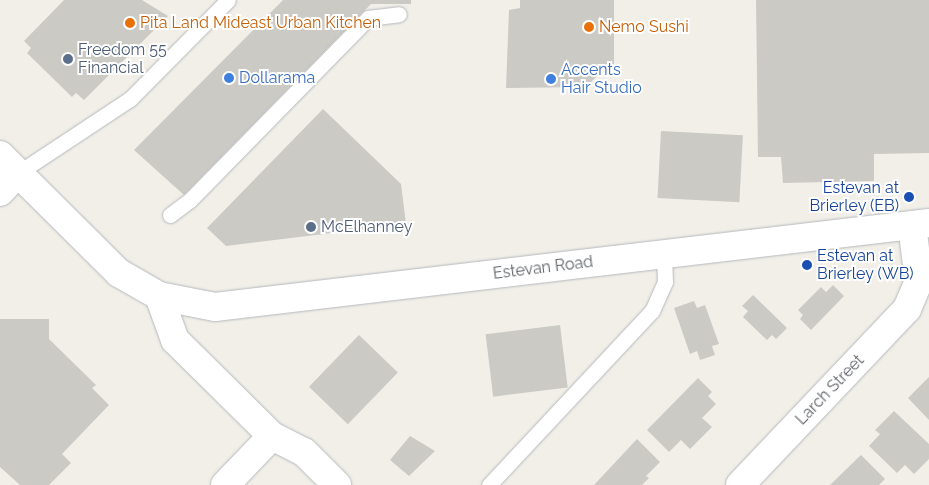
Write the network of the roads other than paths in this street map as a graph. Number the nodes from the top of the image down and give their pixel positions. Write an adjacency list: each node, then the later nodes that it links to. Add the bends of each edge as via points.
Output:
1 (228, 0): 3 (lane, via 130,99)
2 (399, 14): 4 (lane, via 368,18 190,200)
3 (6, 173): 7 (street, Estevan Road, via 119,273)
4 (170, 214)
5 (921, 224): 6 (street, Estevan Road); 8 (street)
6 (664, 254): 7 (street, Estevan Road, via 215,307); 12 (lane, via 664,289 652,311)
7 (158, 296): 9 (street, via 175,340)
8 (923, 296): 13 (street, Larch Street)
9 (272, 436): 10 (street); 11 (street, via 304,452)
10 (225, 485)
11 (337, 485)
12 (490, 485)
13 (740, 485)

